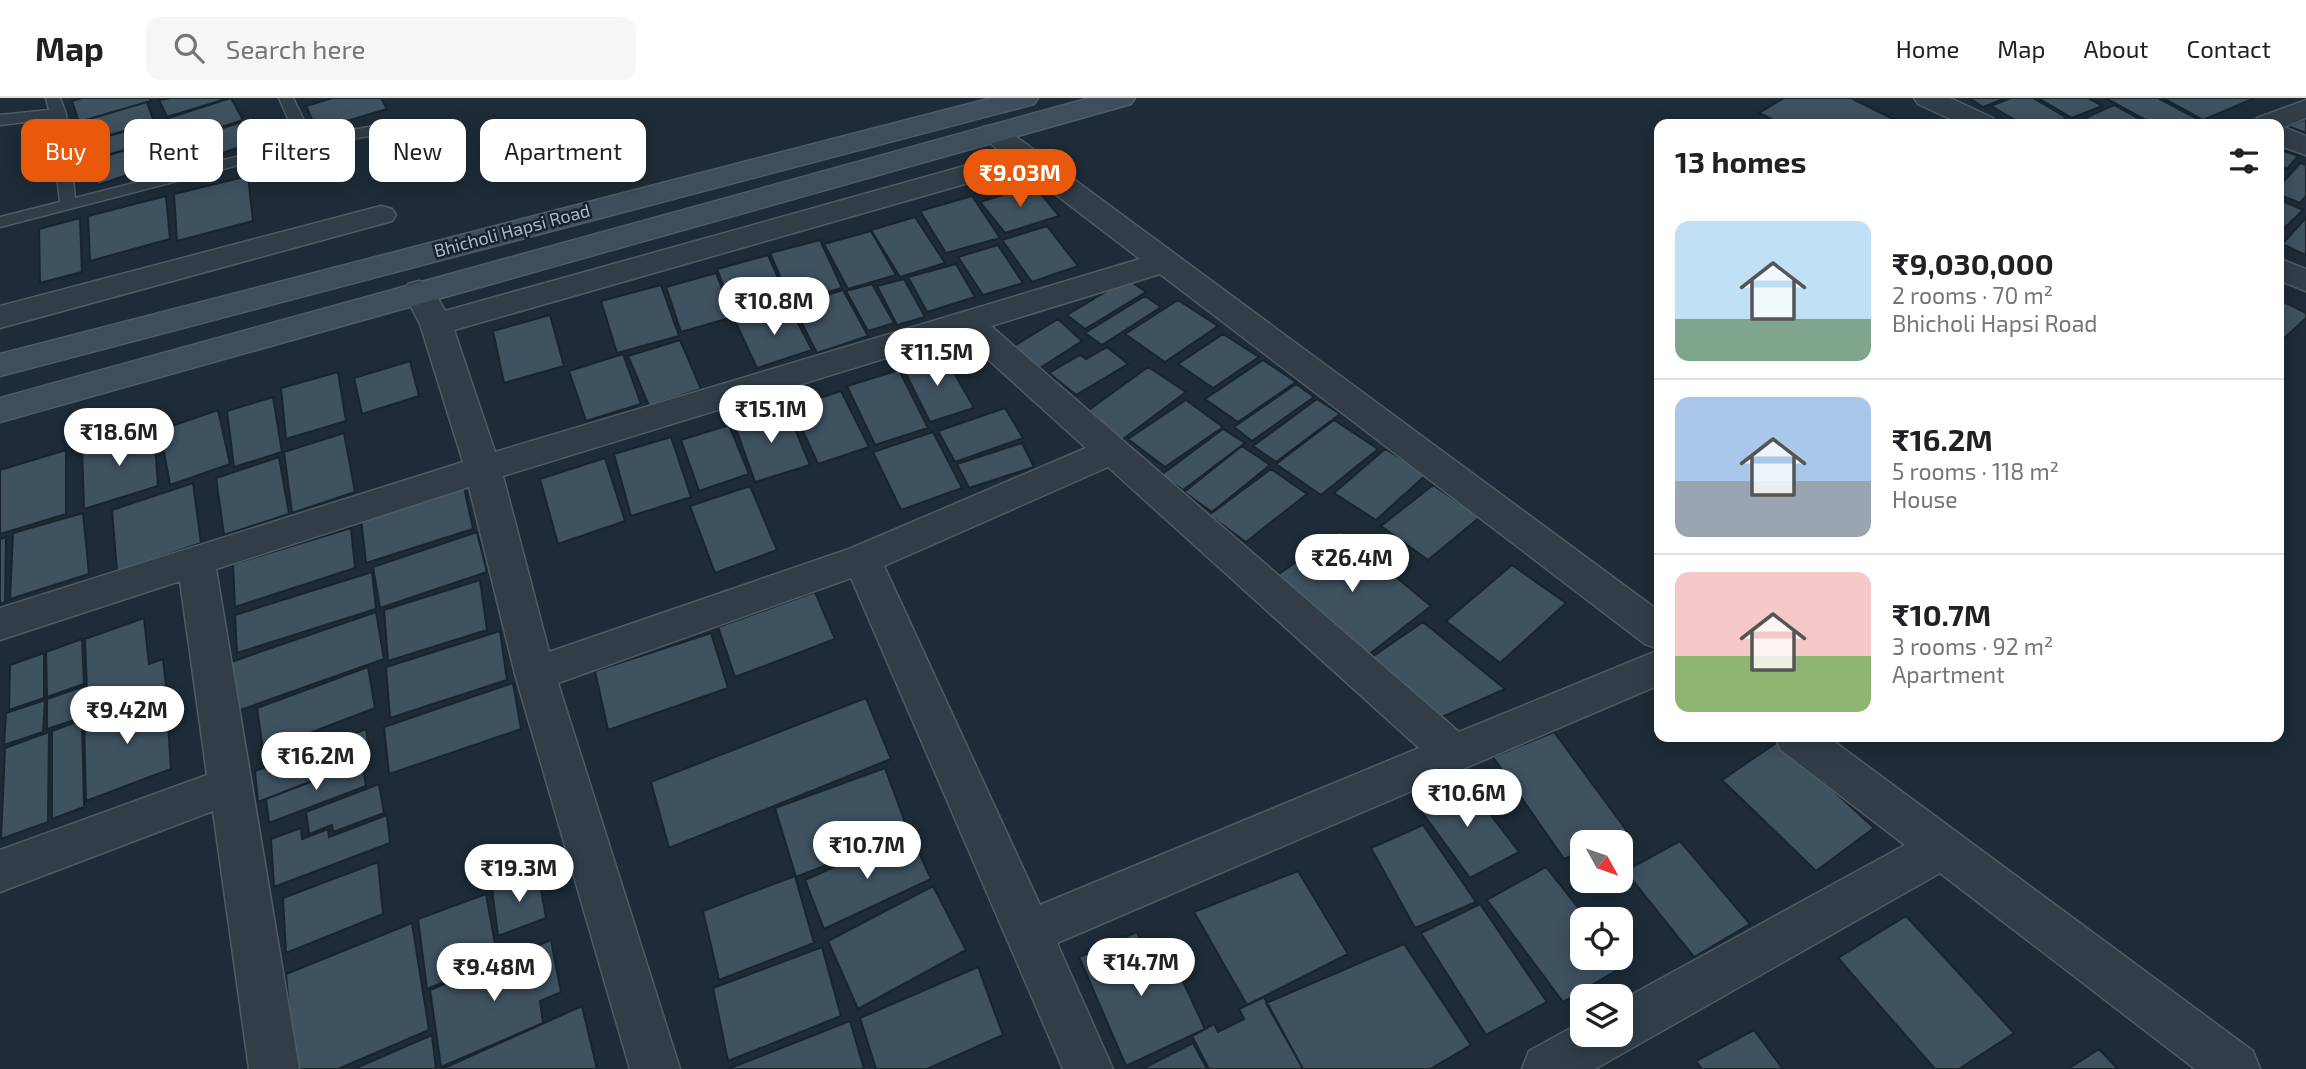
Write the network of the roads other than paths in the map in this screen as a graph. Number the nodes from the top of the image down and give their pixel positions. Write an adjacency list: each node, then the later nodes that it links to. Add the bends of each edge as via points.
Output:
1 (53, 98): 7 (lane)
2 (286, 98): 8 (lane)
3 (1022, 98): 23 (street, Bhicholi Hapsi Road)
4 (1121, 98): 12 (street)
5 (1928, 98): 9 (street)
6 (2306, 108): 10 (street)
7 (58, 114): 11 (lane); 17 (lane)
8 (296, 119)
9 (1972, 119)
10 (2279, 119)
11 (0, 120)
12 (993, 133): 15 (street); 23 (street)
13 (2284, 137): 14 (street)
14 (2306, 147)
15 (1026, 158): 20 (street); 23 (street)
16 (237, 161): 17 (lane)
17 (68, 205): 19 (lane)
18 (381, 215): 24 (street)
19 (0, 222)
20 (1165, 262): 25 (street); 33 (street)
21 (2284, 271): 22 (street)
22 (2306, 281)
23 (424, 290): 26 (street, Bhicholi Hapsi Road); 27 (street); 29 (street)
24 (0, 317)
25 (966, 322): 28 (street); 29 (street)
26 (0, 365)
27 (0, 410)
28 (1112, 451): 30 (street); 37 (street)
29 (483, 469): 31 (street); 35 (street)
30 (862, 559): 35 (street); 41 (street)
31 (197, 561): 32 (street); 38 (street)
32 (0, 624)
33 (1654, 629)
34 (1654, 669): 37 (street)
35 (535, 674): 45 (street)
36 (1803, 742): 39 (street)
37 (1454, 753): 41 (street)
38 (231, 785): 40 (street); 44 (street)
39 (1942, 848): 42 (street); 48 (street)
40 (0, 871)
41 (1029, 932): 46 (street)
42 (1633, 1021)
43 (1586, 1047): 47 (street)
44 (274, 1069)
45 (656, 1069)
46 (1088, 1069)
47 (1547, 1069)
48 (2235, 1069)

